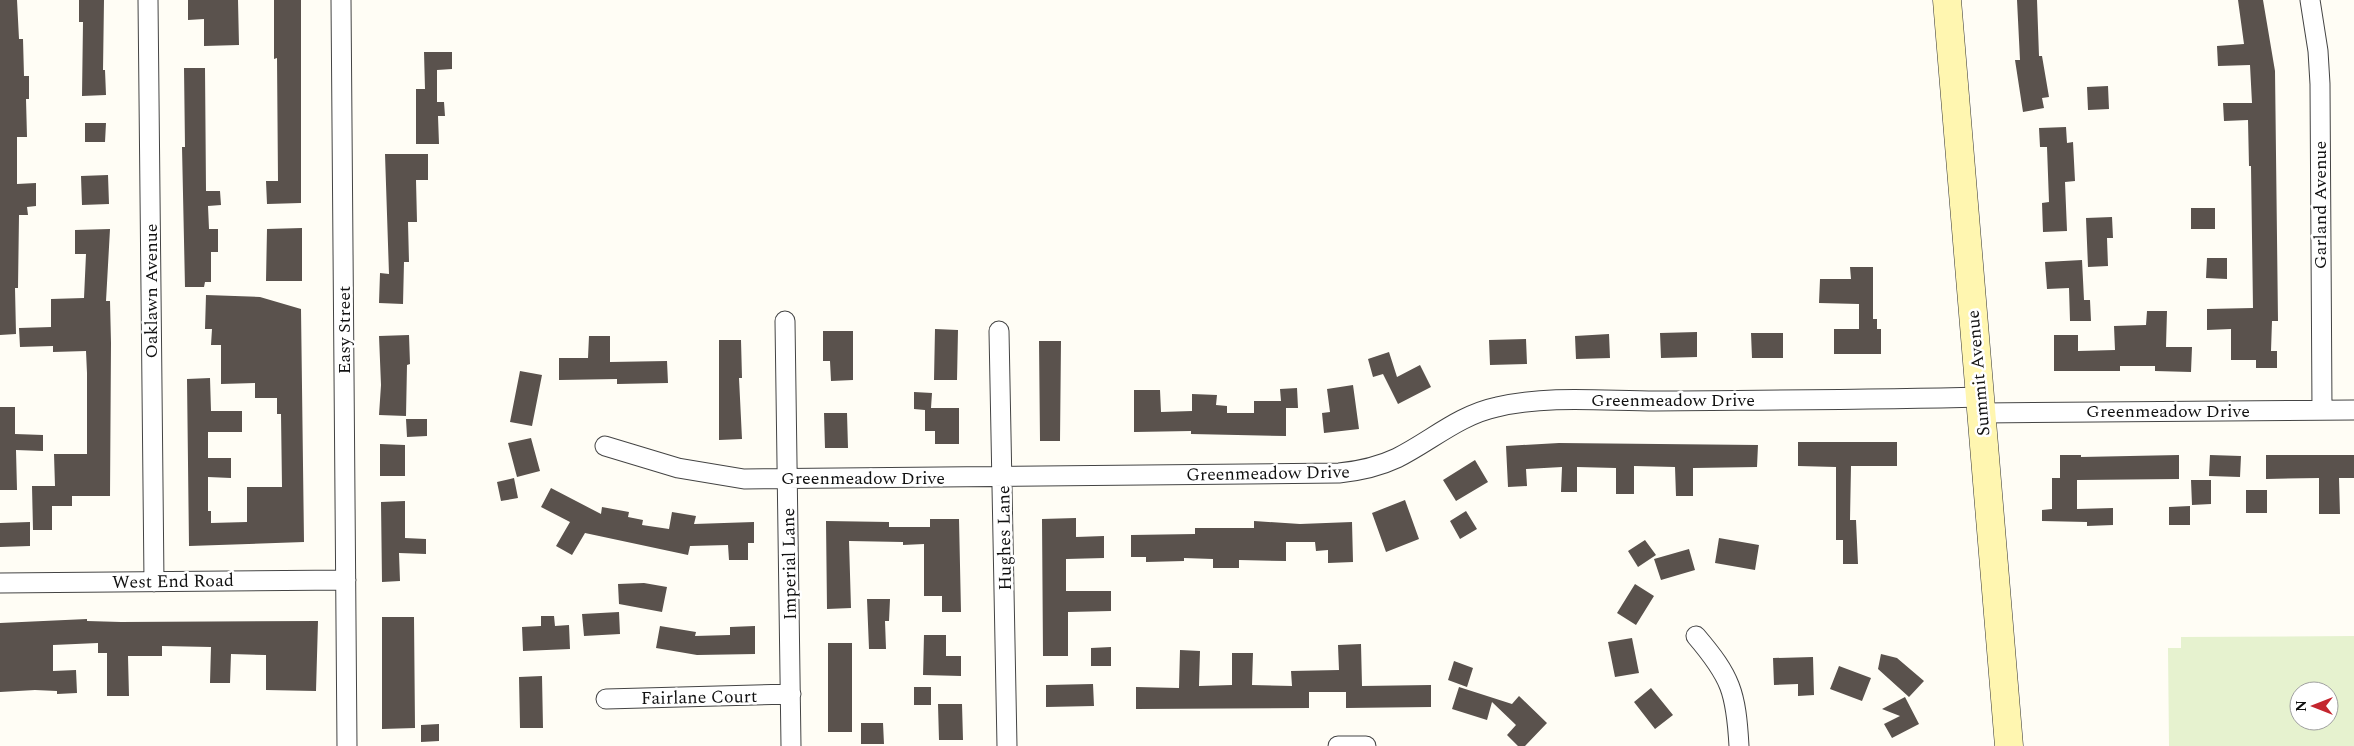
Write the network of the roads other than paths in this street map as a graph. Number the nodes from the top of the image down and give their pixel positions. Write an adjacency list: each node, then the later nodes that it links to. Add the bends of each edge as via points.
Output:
1 (148, 0): 14 (street, Oaklawn Avenue)
2 (341, 0): 13 (street, Easy Street)
3 (1947, 0): 7 (main road, Summit Avenue)
4 (2310, 0): 8 (street, Garland Avenue, via 2319,76)
5 (785, 321): 12 (street, Imperial Lane)
6 (999, 331): 11 (street, Hughes Lane)
7 (1981, 405): 8 (street, Greenmeadow Drive); 11 (street, Greenmeadow Drive, via 1880,400 1520,403 1474,414 1396,458 1358,471); 25 (main road, Summit Avenue)
8 (2322, 410): 9 (street, Greenmeadow Drive)
9 (2354, 410)
10 (605, 446): 12 (street, Greenmeadow Drive, via 724,478)
11 (1003, 476): 12 (street, Greenmeadow Drive); 21 (street, Hughes Lane)
12 (788, 478): 17 (street, Imperial Lane)
13 (346, 580): 14 (street, West End Road); 19 (street, Easy Street)
14 (154, 582): 15 (street, West End Road)
15 (0, 583)
16 (1696, 636): 24 (street, via 1715,657 1726,676 1735,700)
17 (791, 694): 18 (street, Fairlane Court); 20 (street, Imperial Lane)
18 (606, 699)
19 (347, 746)
20 (791, 746)
21 (1007, 746)
22 (1338, 746): 23 (street)
23 (1366, 746)
24 (1740, 746)
25 (2009, 746)

